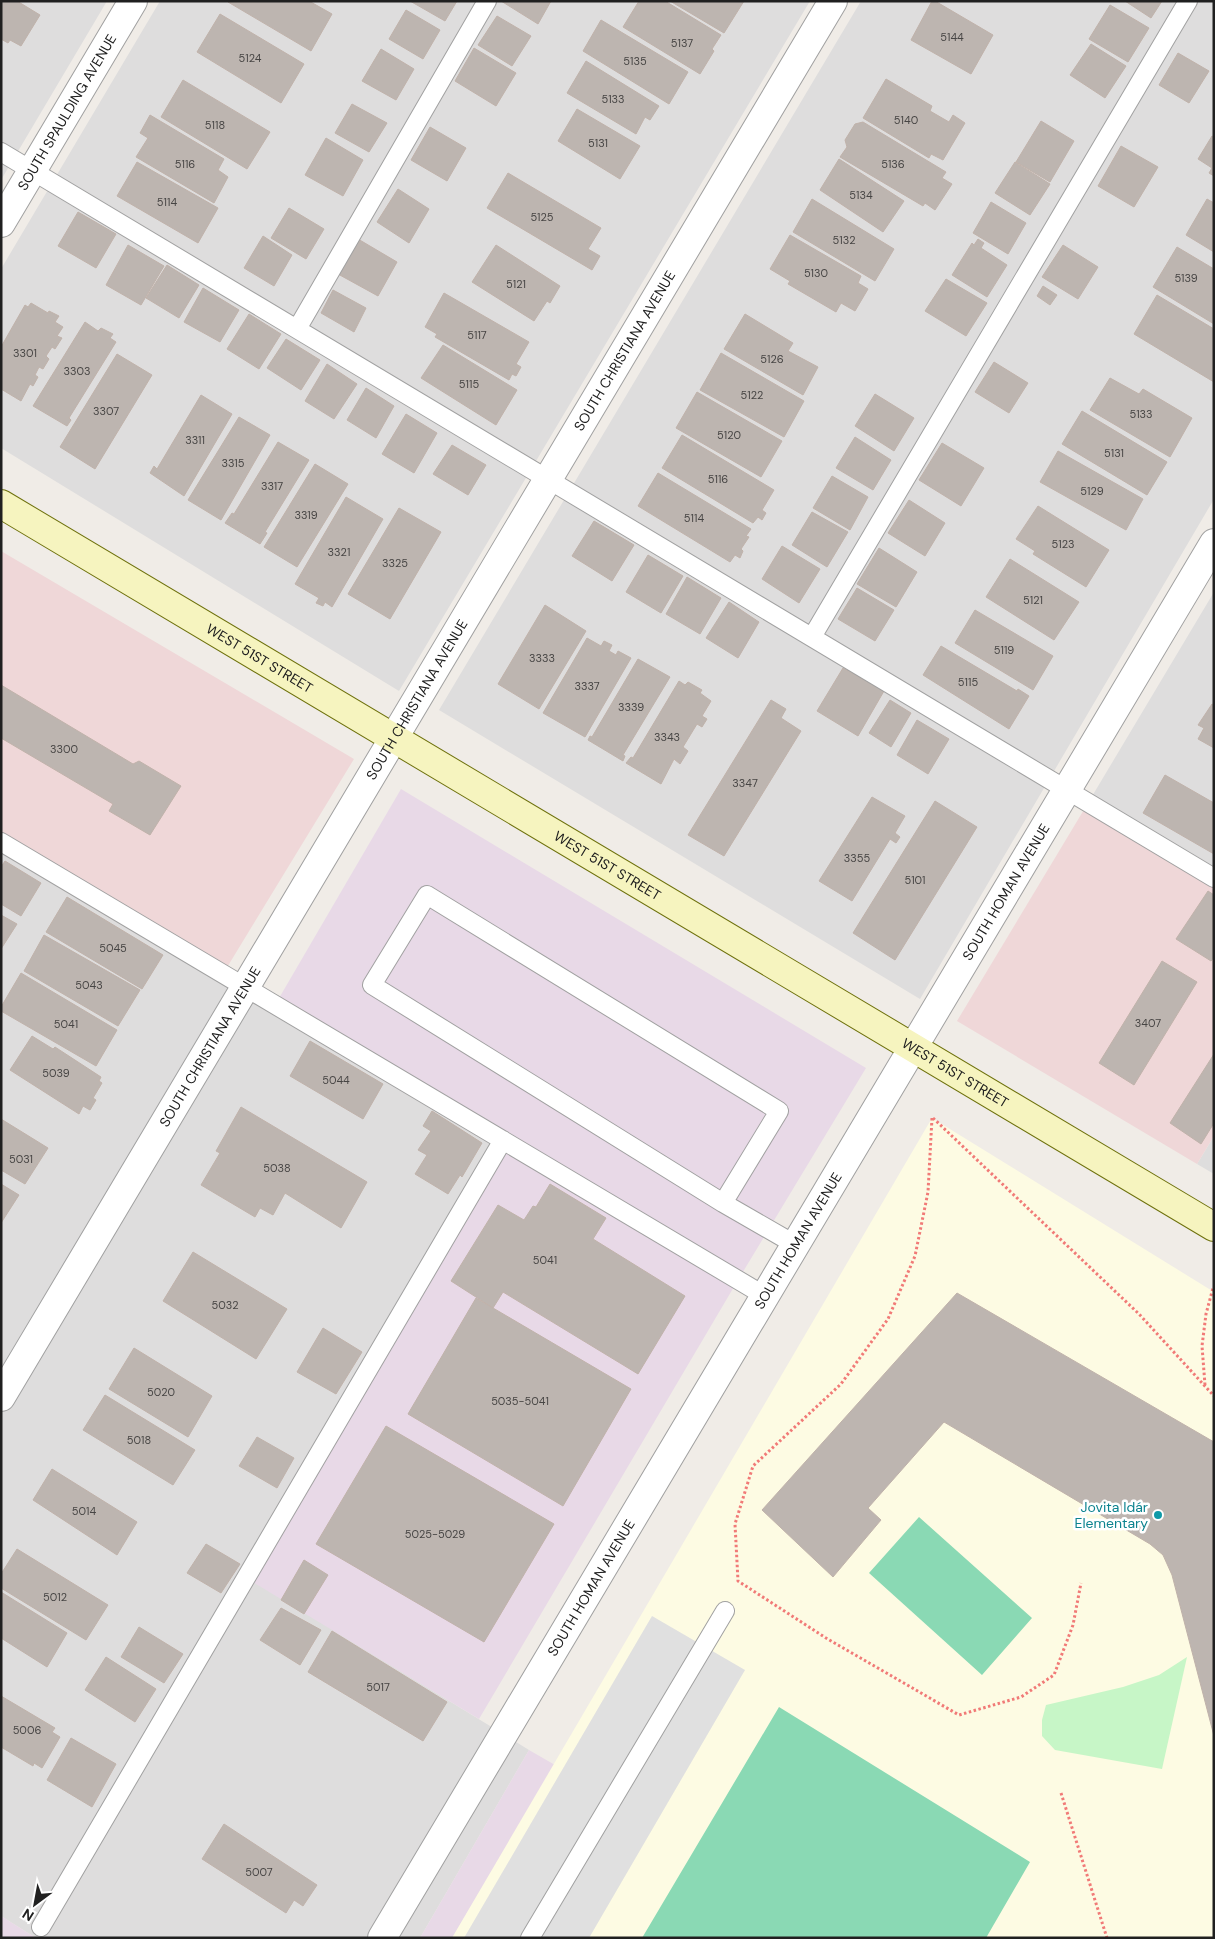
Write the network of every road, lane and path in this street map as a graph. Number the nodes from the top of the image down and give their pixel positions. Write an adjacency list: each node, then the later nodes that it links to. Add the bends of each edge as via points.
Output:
1 (133, 1): 6 (street, SOUTH SPAULDING AVENUE)
2 (488, 1): 8 (lane)
3 (833, 1): 9 (street, SOUTH CHRISTIANA AVENUE)
4 (1188, 1): 12 (lane)
5 (1, 152): 6 (lane)
6 (32, 171): 7 (street, SOUTH SPAULDING AVENUE); 8 (lane)
7 (1, 223)
8 (297, 329): 9 (lane)
9 (548, 479): 12 (lane); 13 (street, SOUTH CHRISTIANA AVENUE)
10 (1, 504): 13 (street, WEST 51ST STREET)
11 (1214, 543): 14 (street, SOUTH HOMAN AVENUE)
12 (812, 637): 14 (lane)
13 (394, 738): 17 (street, SOUTH CHRISTIANA AVENUE); 18 (street, WEST 51ST STREET)
14 (1067, 790): 16 (lane); 18 (street, SOUTH HOMAN AVENUE)
15 (1, 842): 17 (lane)
16 (1214, 878)
17 (246, 987): 19 (lane); 27 (street, SOUTH CHRISTIANA AVENUE)
18 (914, 1048): 21 (street, WEST 51ST STREET); 22 (street, SOUTH HOMAN AVENUE)
19 (503, 1140): 24 (lane); 31 (lane)
20 (723, 1203): 20 (lane, via 372,985 427,895 779,1111); 22 (lane)
21 (1214, 1227)
22 (796, 1245): 24 (street, SOUTH HOMAN AVENUE)
23 (1213, 1288): 25 (path, via 1202,1346)
24 (765, 1296): 32 (street, SOUTH HOMAN AVENUE)
25 (1205, 1386): 26 (path); 28 (path, via 1139,1314 932,1118 928,1192 915,1256 888,1319 841,1384 753,1466 735,1524 738,1582 826,1638 959,1715 1021,1697 1054,1675 1073,1625)
26 (1214, 1396)
27 (1, 1397)
28 (1081, 1583)
29 (725, 1611): 33 (lane)
30 (1061, 1793): 34 (path)
31 (41, 1928)
32 (382, 1938)
33 (530, 1938)
34 (1107, 1938)

